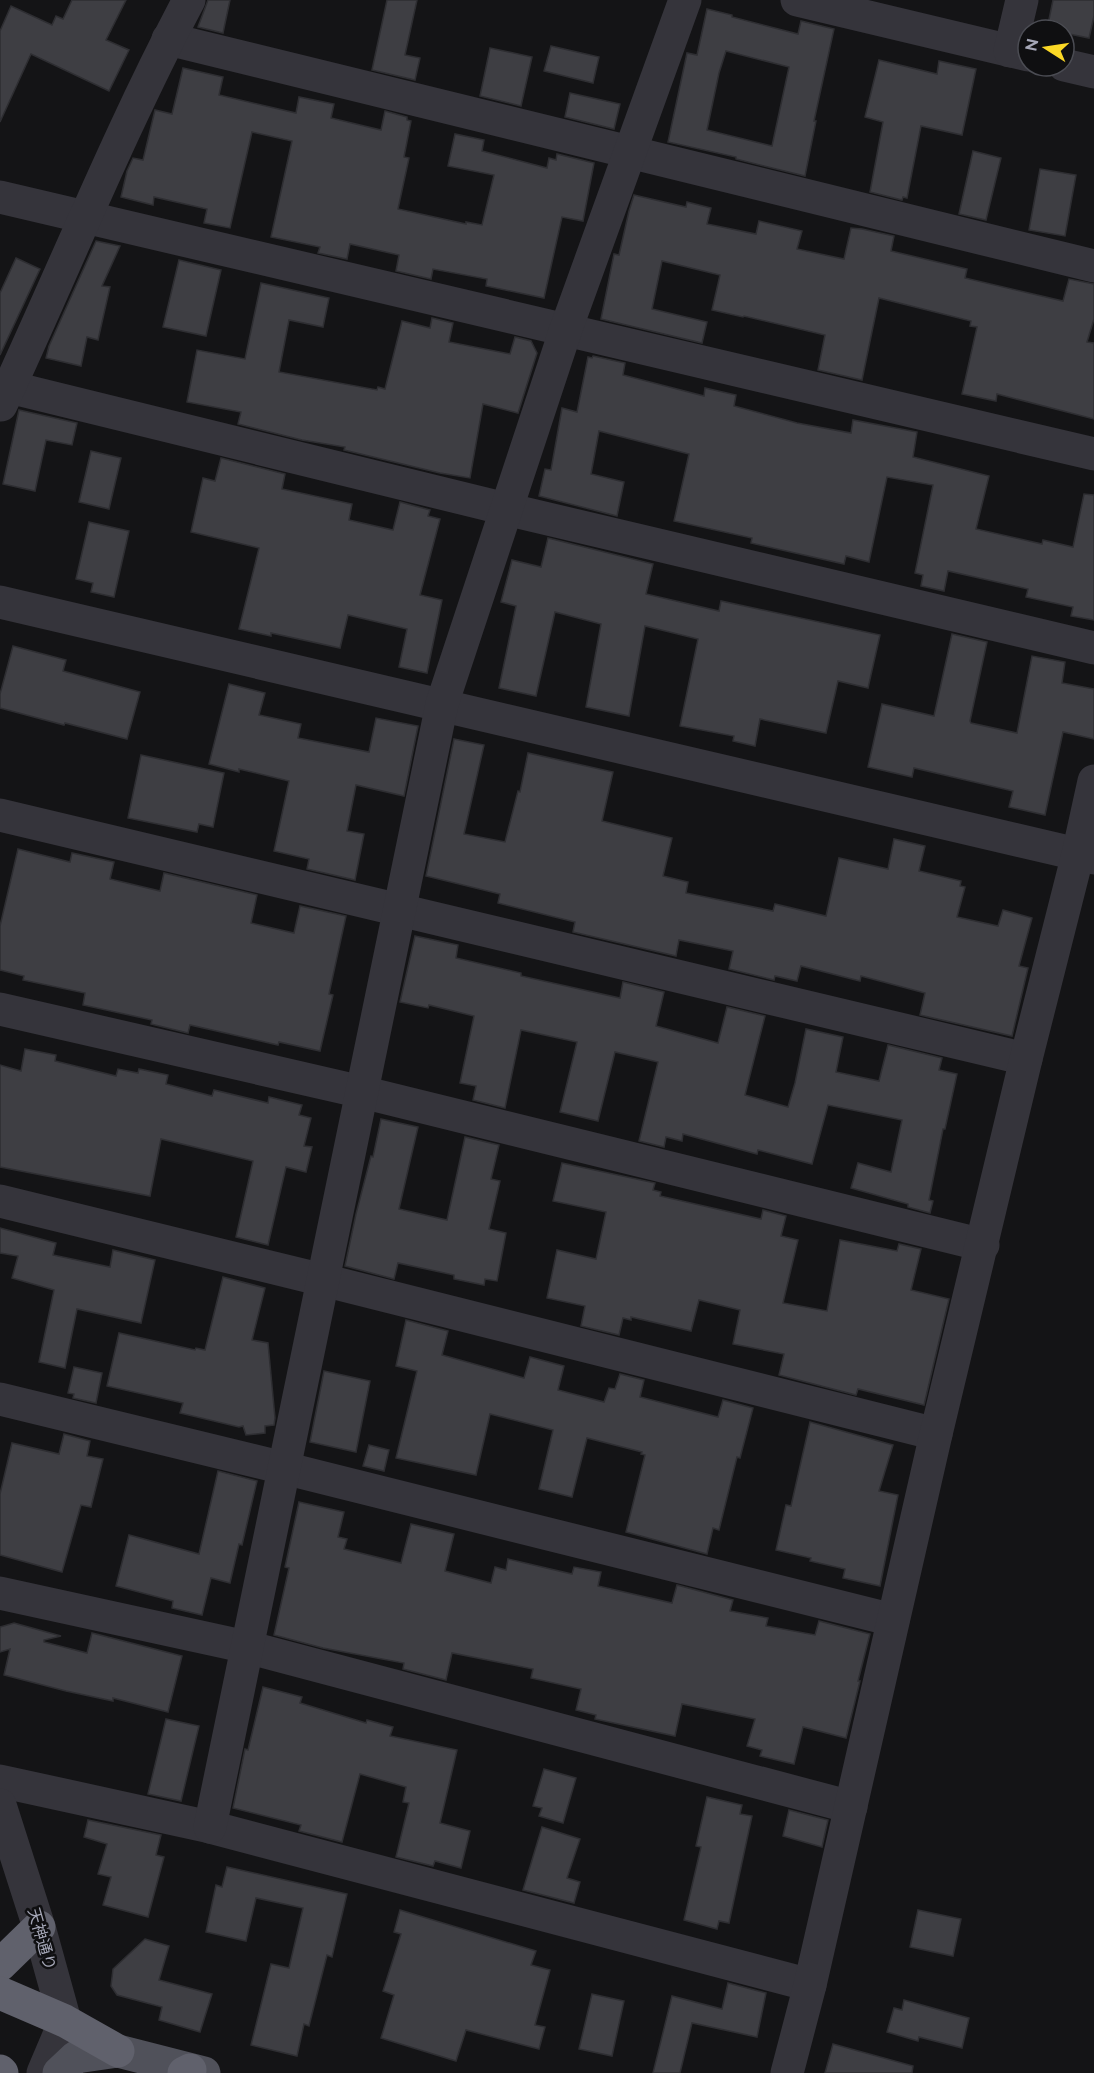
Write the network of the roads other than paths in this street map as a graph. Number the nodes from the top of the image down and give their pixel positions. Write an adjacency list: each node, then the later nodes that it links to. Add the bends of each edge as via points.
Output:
1 (189, 0): 6 (street)
2 (685, 0): 10 (street)
3 (797, 0): 7 (street)
4 (1022, 0): 5 (street)
5 (1021, 18)
6 (168, 39): 10 (street); 12 (street)
7 (1016, 52)
8 (1076, 67): 9 (street)
9 (1094, 72)
10 (631, 153): 13 (street); 14 (street)
11 (0, 197): 12 (street)
12 (84, 217): 14 (street); 15 (street)
13 (1094, 266)
14 (566, 329): 16 (street); 17 (street)
15 (5, 397): 17 (street)
16 (1094, 454)
17 (506, 508): 19 (street); 20 (street)
18 (0, 602): 20 (street)
19 (1094, 648)
20 (442, 704): 23 (street); 24 (street)
21 (1094, 781): 23 (street)
22 (0, 815): 24 (street)
23 (1086, 856): 26 (street)
24 (399, 912): 26 (street); 27 (street)
25 (0, 1009): 27 (street)
26 (1026, 1059): 29 (street)
27 (362, 1092): 29 (street); 30 (street)
28 (0, 1201): 30 (street)
29 (983, 1245): 32 (street)
30 (323, 1280): 32 (street); 33 (street)
31 (0, 1399): 33 (street)
32 (936, 1434): 35 (street)
33 (284, 1468): 35 (street); 36 (street)
34 (0, 1593): 36 (street)
35 (893, 1620): 39 (street)
36 (247, 1647): 39 (street); 40 (street)
37 (0, 1781): 40 (street)
38 (0, 1804): 41 (street, 天神通り)
39 (851, 1807): 43 (street)
40 (210, 1827): 43 (street)
41 (39, 1927): 42 (highway); 45 (street, 天神通り)
42 (0, 1965)
43 (810, 1984): 50 (street)
44 (0, 1993): 45 (highway)
45 (65, 2021): 46 (highway); 48 (street)
46 (118, 2051): 47 (main road); 49 (main road, via 76,2057)
47 (193, 2072)
48 (43, 2073)
49 (59, 2073)
50 (787, 2073)

